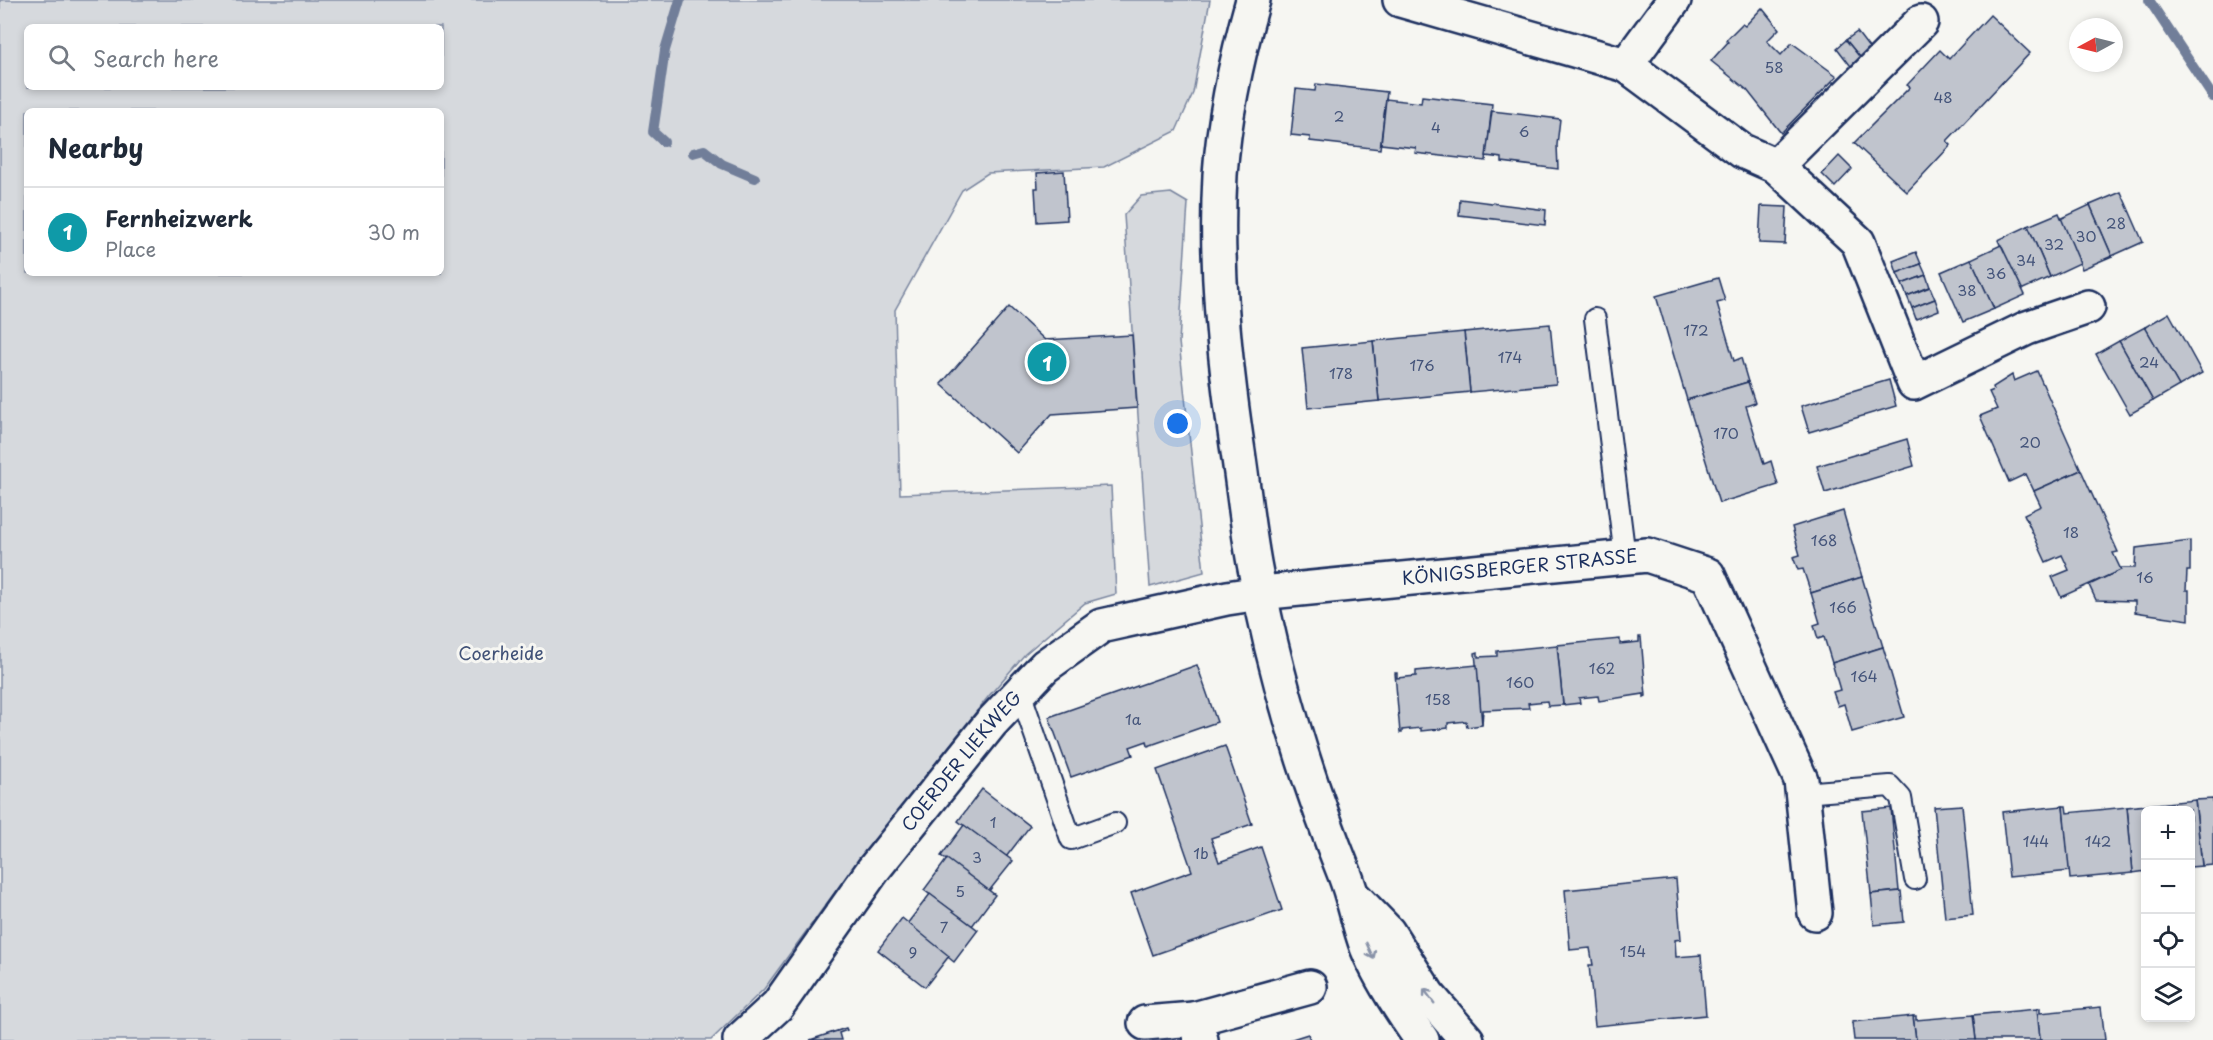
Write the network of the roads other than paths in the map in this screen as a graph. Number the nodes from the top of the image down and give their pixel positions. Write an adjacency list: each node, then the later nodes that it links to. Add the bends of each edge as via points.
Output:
1 (1253, 0): 10 (street, via 1227,114 1220,175 1219,241 1229,390)
2 (1400, 0): 5 (street)
3 (1674, 0): 5 (street)
4 (1921, 22): 6 (street)
5 (1626, 65): 6 (street, via 1742,151)
6 (1776, 166): 7 (street, via 1858,242 1914,382 2027,328)
7 (2088, 307)
8 (1595, 319): 9 (lane)
9 (1625, 557): 10 (street, KÖNIGSBERGER STRASSE); 12 (street, KÖNIGSBERGER STRASSE, via 1647,555 1708,575 1801,780)
10 (1260, 593): 11 (street, COERDER LIEKWEG, via 1101,626 1045,666); 15 (street, via 1297,737)
11 (1020, 692): 13 (lane, via 1071,839); 20 (street, COERDER LIEKWEG, via 873,870 778,1005)
12 (1803, 793): 14 (lane, via 1890,786 1901,798); 16 (street, KÖNIGSBERGER STRASSE)
13 (1115, 824)
14 (1915, 879)
15 (1353, 895): 21 (street, one-way to 21, via 1367,947); 22 (street, one-way to 15, via 1428,995 1388,933)
16 (1815, 913)
17 (1310, 987): 19 (street)
18 (1145, 1023): 19 (street)
19 (1198, 1029)
20 (740, 1040)
21 (1422, 1040)
22 (1467, 1040)

